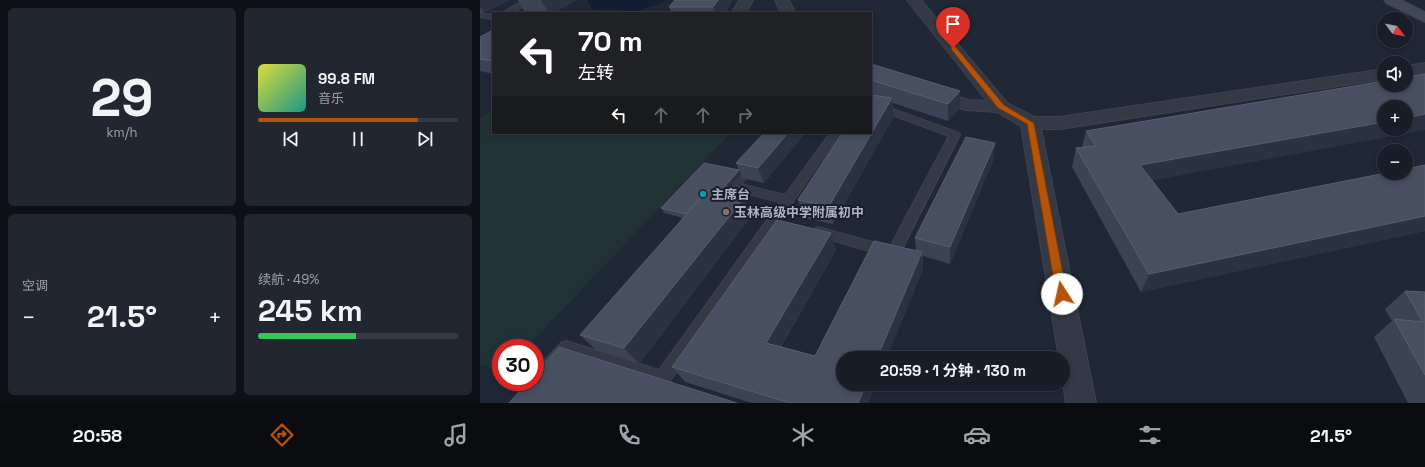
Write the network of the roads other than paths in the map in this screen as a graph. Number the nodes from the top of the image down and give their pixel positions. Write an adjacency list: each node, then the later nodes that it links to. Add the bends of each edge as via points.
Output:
1 (530, 0): 8 (lane)
2 (746, 0): 9 (street)
3 (782, 0): 10 (street)
4 (914, 0): 19 (street)
5 (1391, 0): 13 (main road)
6 (1416, 0): 7 (main road)
7 (1425, 5)
8 (508, 12)
9 (740, 12)
10 (788, 12)
11 (480, 15): 12 (lane)
12 (492, 17)
13 (1425, 18)
14 (1425, 68): 15 (street)
15 (1413, 70)
16 (1377, 75): 20 (street, via 1060,123)
17 (915, 88): 19 (street, via 966,105)
18 (872, 104): 26 (lane, via 955,135 893,253)
19 (1001, 107): 20 (street)
20 (1030, 123): 28 (street)
21 (834, 134): 23 (lane)
22 (757, 157): 23 (lane, via 733,186)
23 (788, 200): 24 (lane)
24 (774, 220): 25 (lane); 27 (lane, via 662,379 566,348)
25 (789, 224)
26 (804, 228)
27 (544, 371)
28 (1081, 403)

